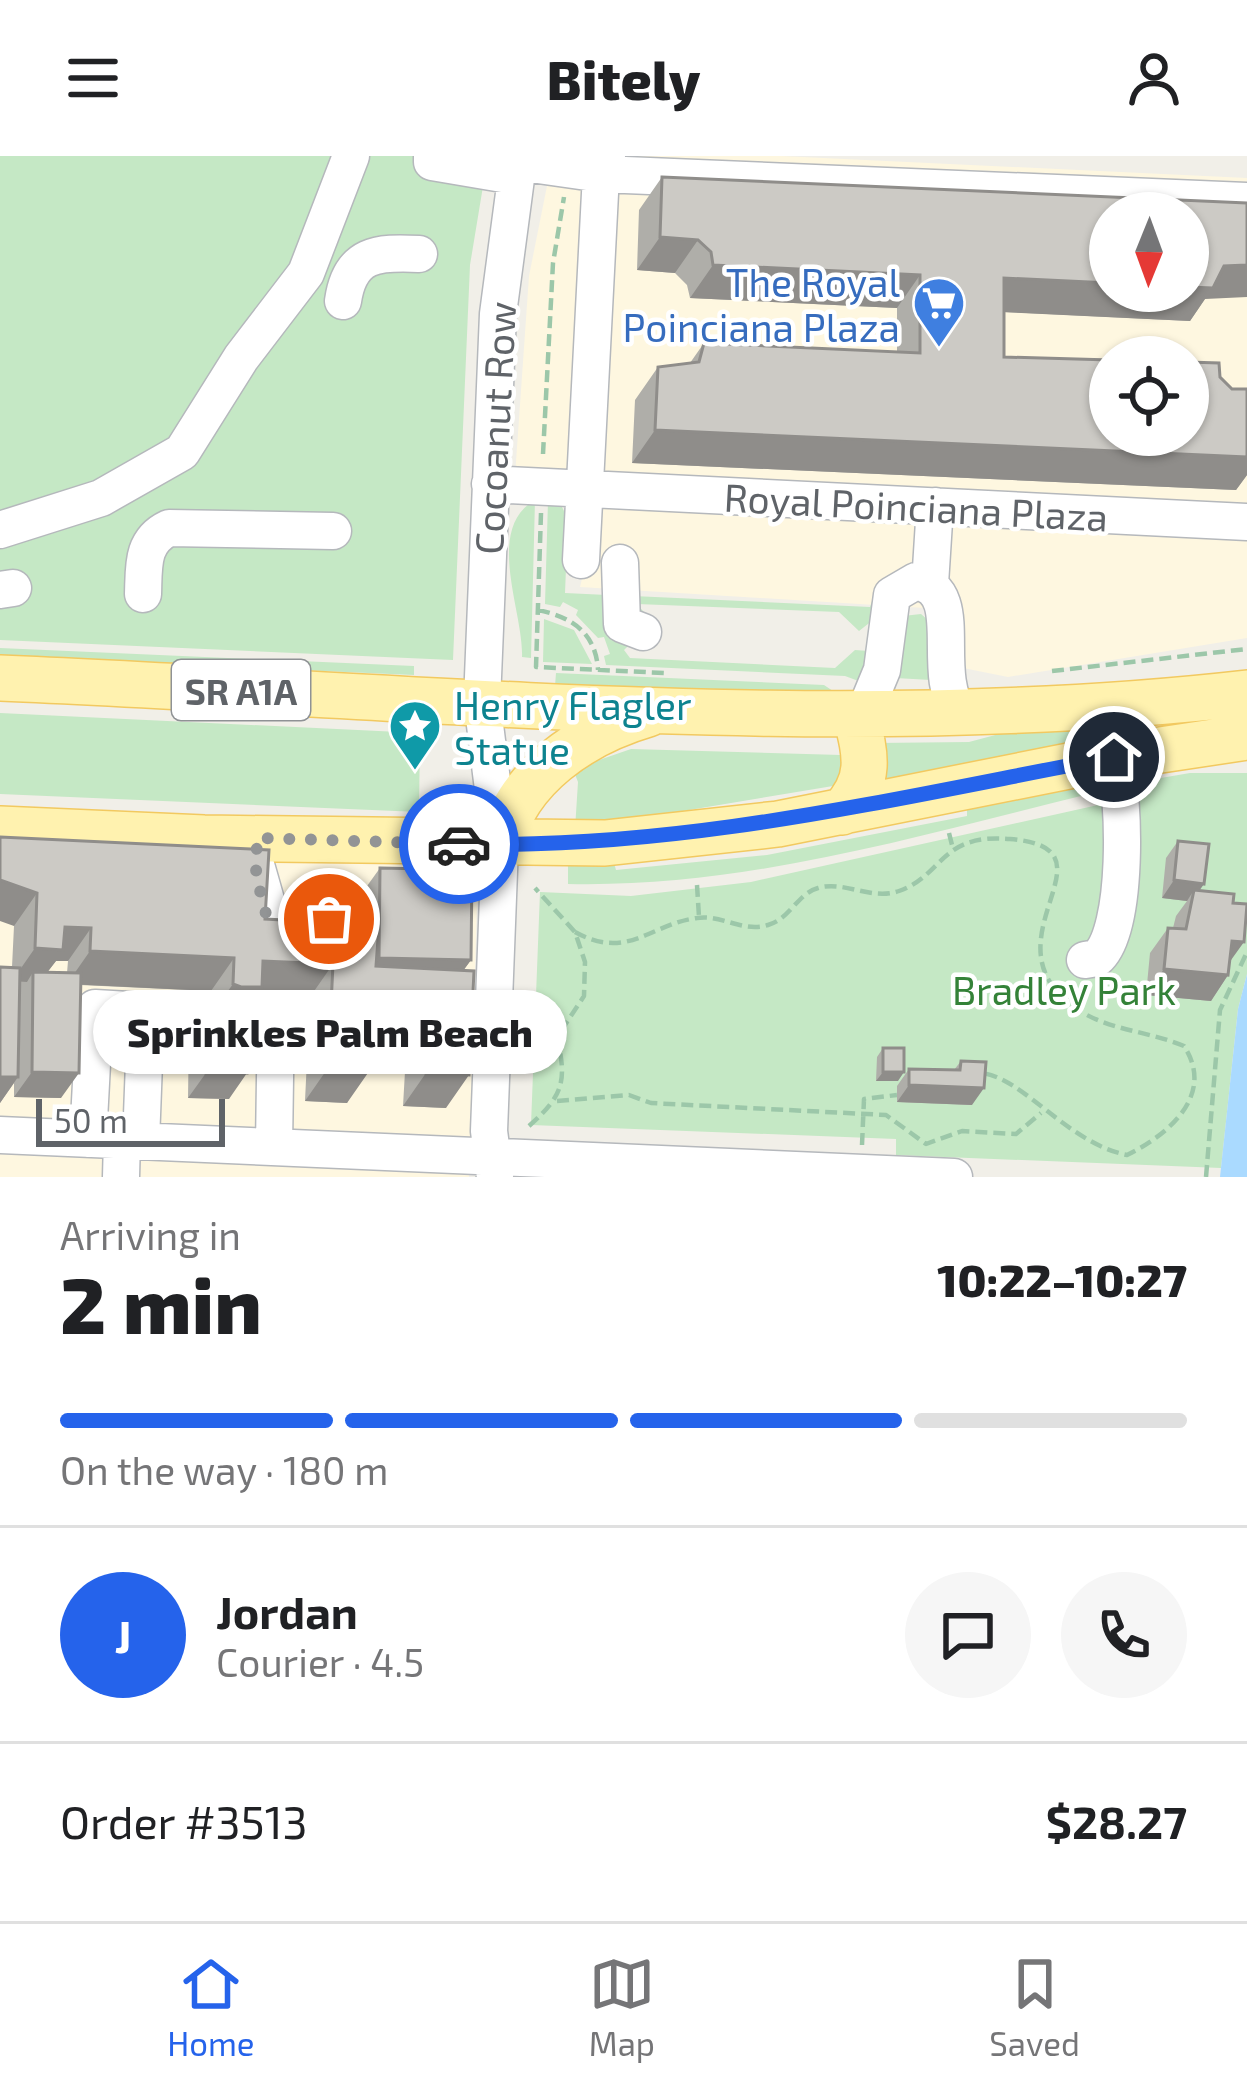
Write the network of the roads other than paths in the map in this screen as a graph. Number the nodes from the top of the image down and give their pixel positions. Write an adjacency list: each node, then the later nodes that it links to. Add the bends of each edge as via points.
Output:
1 (351, 156): 12 (street, via 307,273 182,452 101,498)
2 (432, 159): 3 (street)
3 (517, 165): 4 (street); 8 (street, Cocoanut Row, via 499,296)
4 (604, 165): 5 (street); 9 (street)
5 (1247, 201)
6 (418, 254): 7 (street, via 360,260)
7 (344, 301)
8 (490, 484): 9 (street, Royal Poinciana Plaza); 21 (street, Cocoanut Row)
9 (585, 489): 10 (street, Royal Poinciana Plaza); 14 (street)
10 (935, 506): 11 (street, Royal Poinciana Plaza); 16 (street)
11 (1247, 522)
12 (0, 530)
13 (334, 531): 17 (street, via 169,528 151,541)
14 (581, 560)
15 (620, 563): 18 (street, via 622,624)
16 (930, 584): 24 (street, via 946,603 944,680); 25 (street, via 910,581 892,595 882,670)
17 (143, 594)
18 (643, 632)
19 (8, 681): 21 (main road, SR A1A)
20 (1247, 693): 23 (main road, SR A1A)
21 (482, 701): 22 (main road, SR A1A); 31 (street, Cocoanut Row)
22 (663, 709): 25 (main road, SR A1A); 31 (main road, via 602,731 549,766 515,806)
23 (1064, 710): 24 (main road, SR A1A); 27 (main road, via 1095,728)
24 (960, 715): 25 (main road, SR A1A)
25 (860, 716): 28 (main road, via 867,768)
26 (1247, 736): 27 (main road)
27 (1114, 757): 28 (main road); 33 (street, via 1124,814 1111,939)
28 (842, 812): 31 (main road, via 650,839)
29 (7, 827): 30 (main road)
30 (257, 838): 31 (main road); 32 (street, via 266,914)
31 (500, 845): 38 (street, Cocoanut Row)
32 (329, 919)
33 (1085, 960)
34 (276, 1009): 37 (street)
35 (0, 1135): 36 (street)
36 (117, 1140): 37 (street); 40 (street)
37 (274, 1147): 38 (street)
38 (493, 1167): 39 (street)
39 (718, 1172): 41 (street)
40 (121, 1177)
41 (953, 1177)

